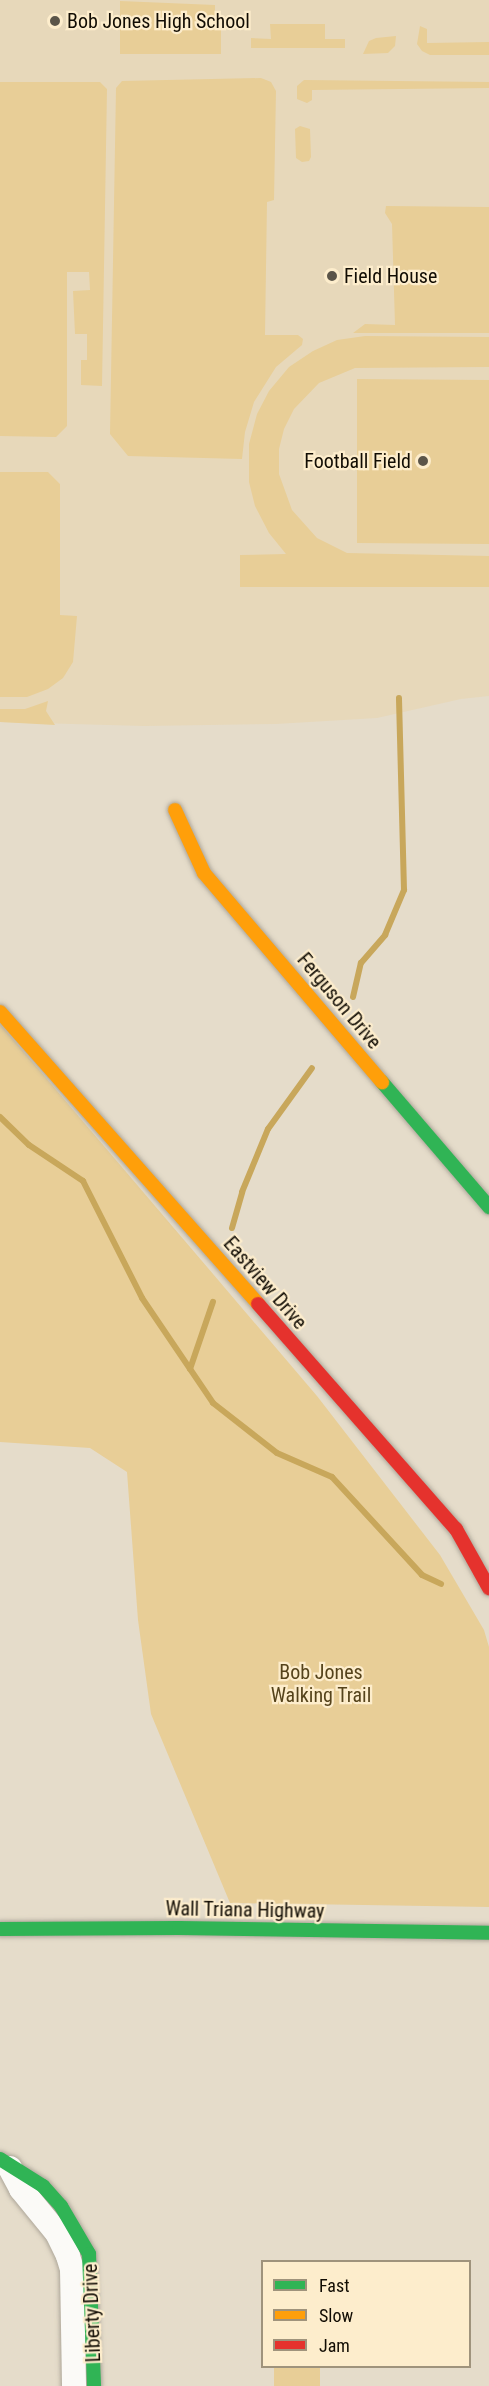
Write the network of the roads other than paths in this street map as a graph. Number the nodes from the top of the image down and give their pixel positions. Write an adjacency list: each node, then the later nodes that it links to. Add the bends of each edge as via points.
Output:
1 (175, 810): 3 (street, Ferguson Drive, via 204,873)
2 (0, 1012): 4 (street, Eastview Drive, via 456,1529)
3 (489, 1207)
4 (486, 1577)
5 (0, 1929): 6 (street, Wall Triana Highway)
6 (489, 1933)
7 (4, 2163): 8 (street, Liberty Drive, via 57,2233 68,2256 72,2269); 9 (street, Liberty Drive, via 43,2187 61,2206 89,2254)
8 (74, 2386)
9 (94, 2386)

